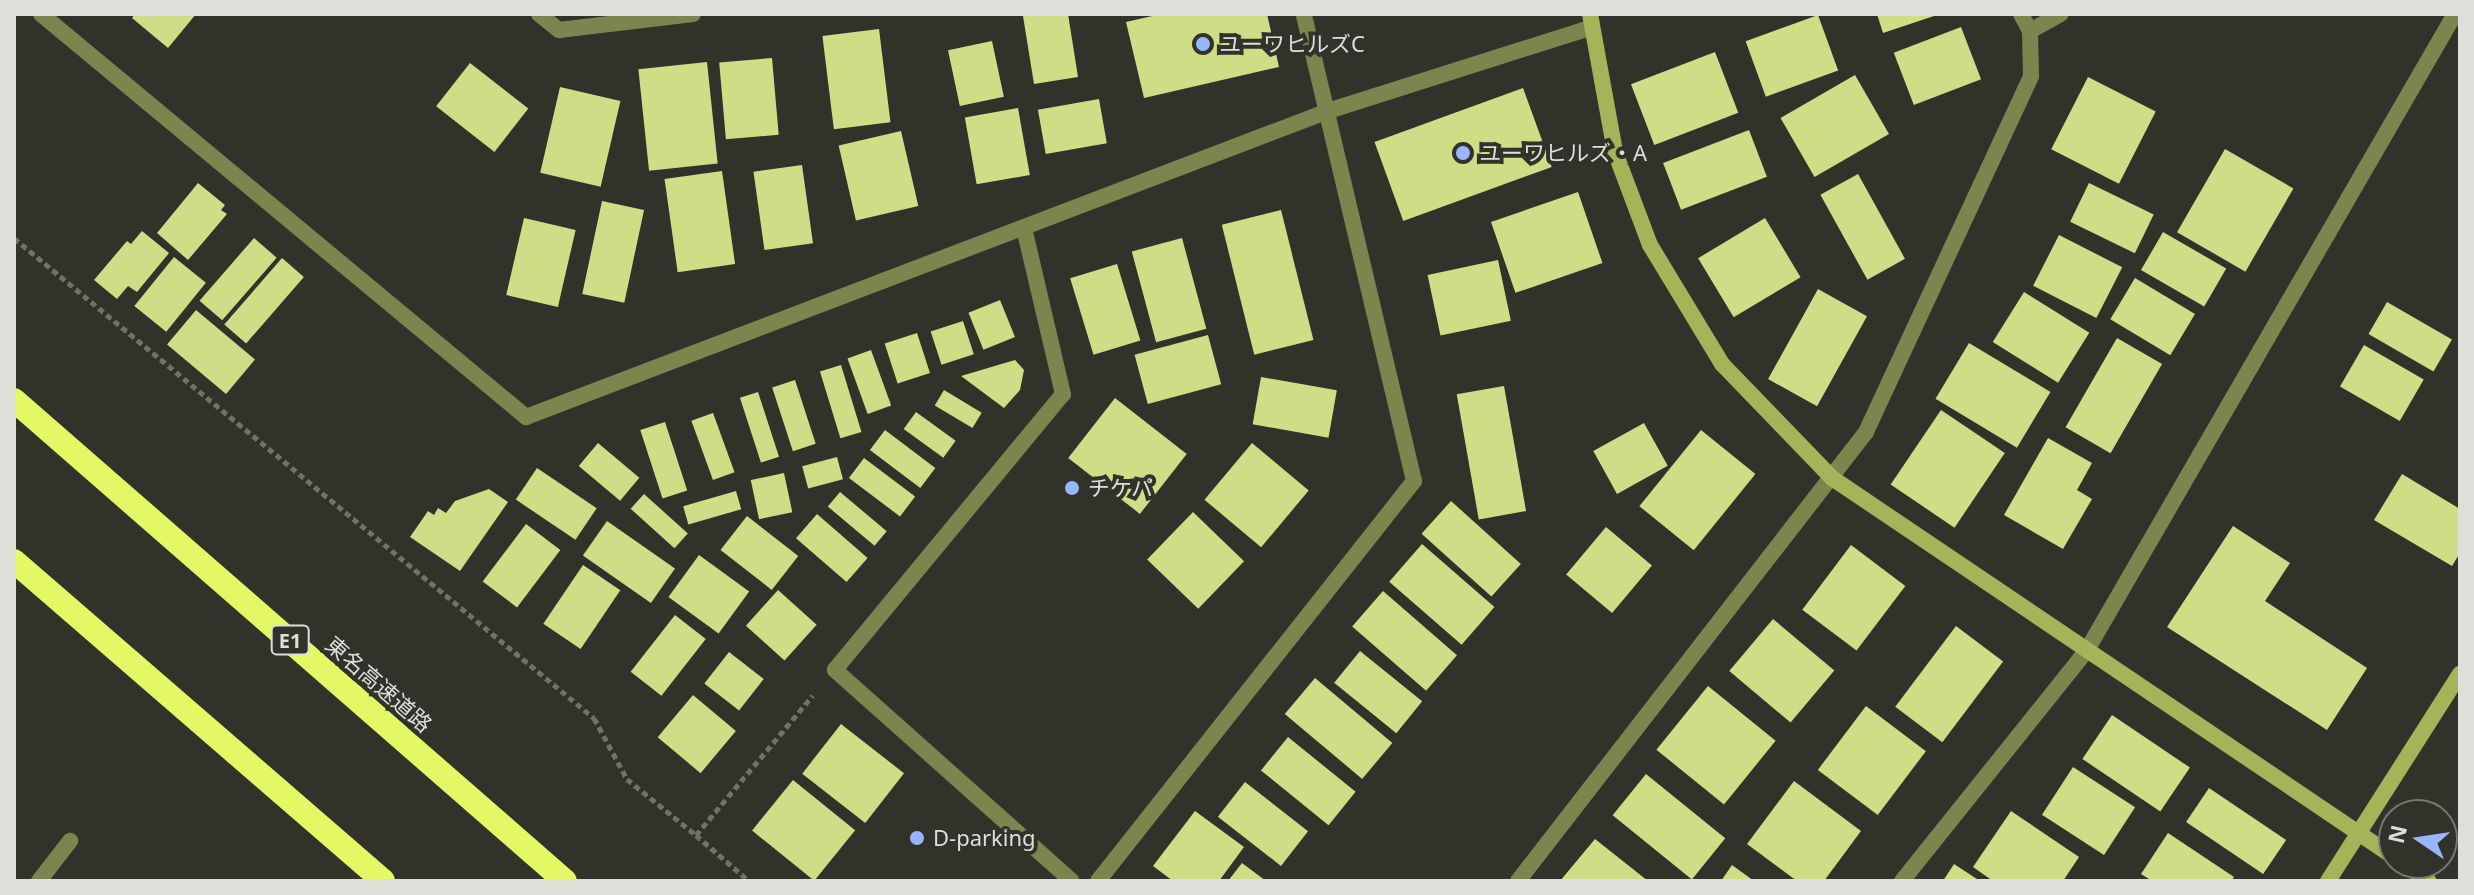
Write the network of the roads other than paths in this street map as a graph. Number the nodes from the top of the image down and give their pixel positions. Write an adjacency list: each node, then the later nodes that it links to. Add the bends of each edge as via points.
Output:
1 (41, 14): 11 (street, via 526,417)
2 (539, 14): 3 (street, via 559,30)
3 (693, 14)
4 (1304, 14): 10 (street)
5 (2021, 14): 9 (street)
6 (2061, 14): 9 (street)
7 (2455, 14): 15 (street)
8 (1590, 21): 10 (street); 13 (street, via 1615,152 1650,245 1722,364)
9 (2030, 31): 13 (street, via 2031,76 1866,432)
10 (1328, 111): 11 (street); 24 (street, via 1414,481)
11 (1024, 228): 23 (street, via 1063,394 835,670)
12 (14, 400): 22 (highway, 東名高速道路 / E1)
13 (1832, 478): 15 (street); 25 (street)
14 (14, 561): 21 (highway)
15 (2087, 650): 17 (street); 26 (street)
16 (2460, 674): 17 (street)
17 (2360, 834): 19 (street); 27 (street)
18 (70, 841): 20 (street)
19 (2378, 846)
20 (39, 881)
21 (383, 881)
22 (565, 881)
23 (1072, 881)
24 (1098, 881)
25 (1518, 881)
26 (1902, 881)
27 (2328, 881)

